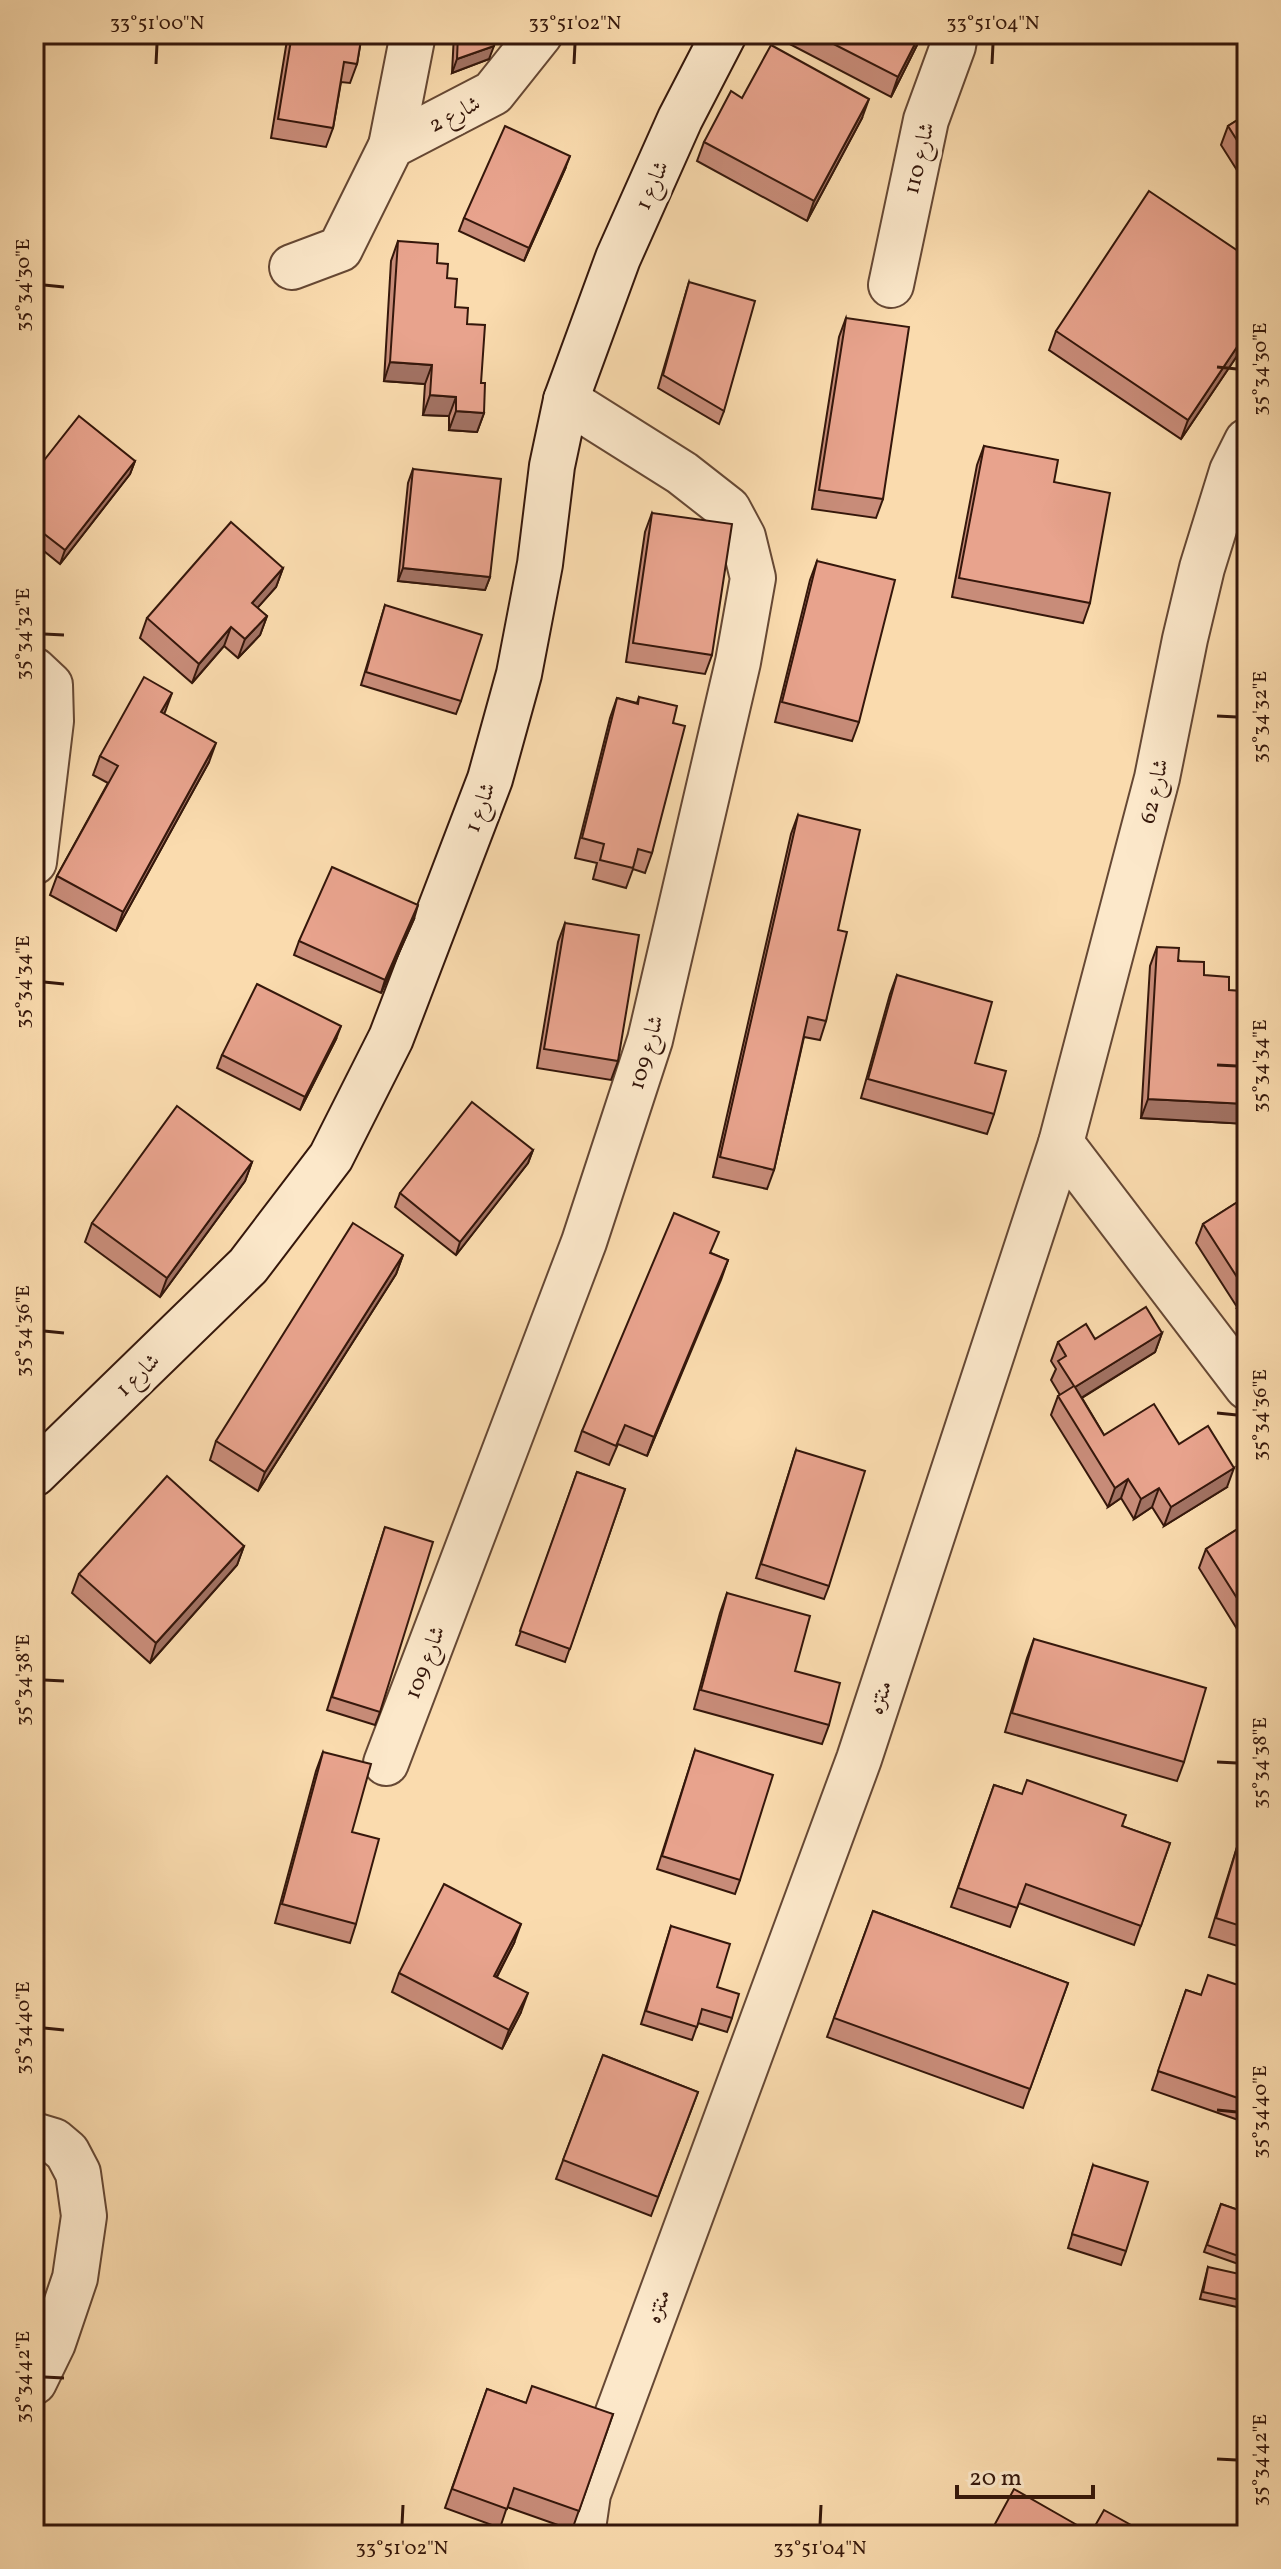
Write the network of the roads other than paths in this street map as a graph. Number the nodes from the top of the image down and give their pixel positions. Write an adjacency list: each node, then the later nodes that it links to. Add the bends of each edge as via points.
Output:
1 (413, 34): 5 (street, شارع 2)
2 (540, 34): 5 (street, شارع 2, via 493,93)
3 (724, 34): 8 (street, شارع 1, via 618,258)
4 (955, 34): 7 (street, شارع 110, via 926,120)
5 (391, 146): 6 (street, شارع 2, via 340,249)
6 (292, 267)
7 (891, 285)
8 (566, 400): 14 (street, شارع 1, via 519,674 490,779 391,1038 331,1157 248,1266); 15 (street, شارع 109, via 682,473 728,509 743,537 753,578 650,1040 584,1242)
9 (1247, 441): 12 (street, شارع 62, via 1232,471 1202,568 1157,778)
10 (34, 670): 11 (street, via 50,685 51,721)
11 (34, 862)
12 (1061, 1143): 13 (street); 18 (street, منتزه, via 859,1759 588,2494)
13 (1247, 1387)
14 (34, 1474)
15 (386, 1763)
16 (34, 2135): 17 (street, via 67,2152 78,2173 84,2216 75,2278)
17 (34, 2382)
18 (582, 2535)

